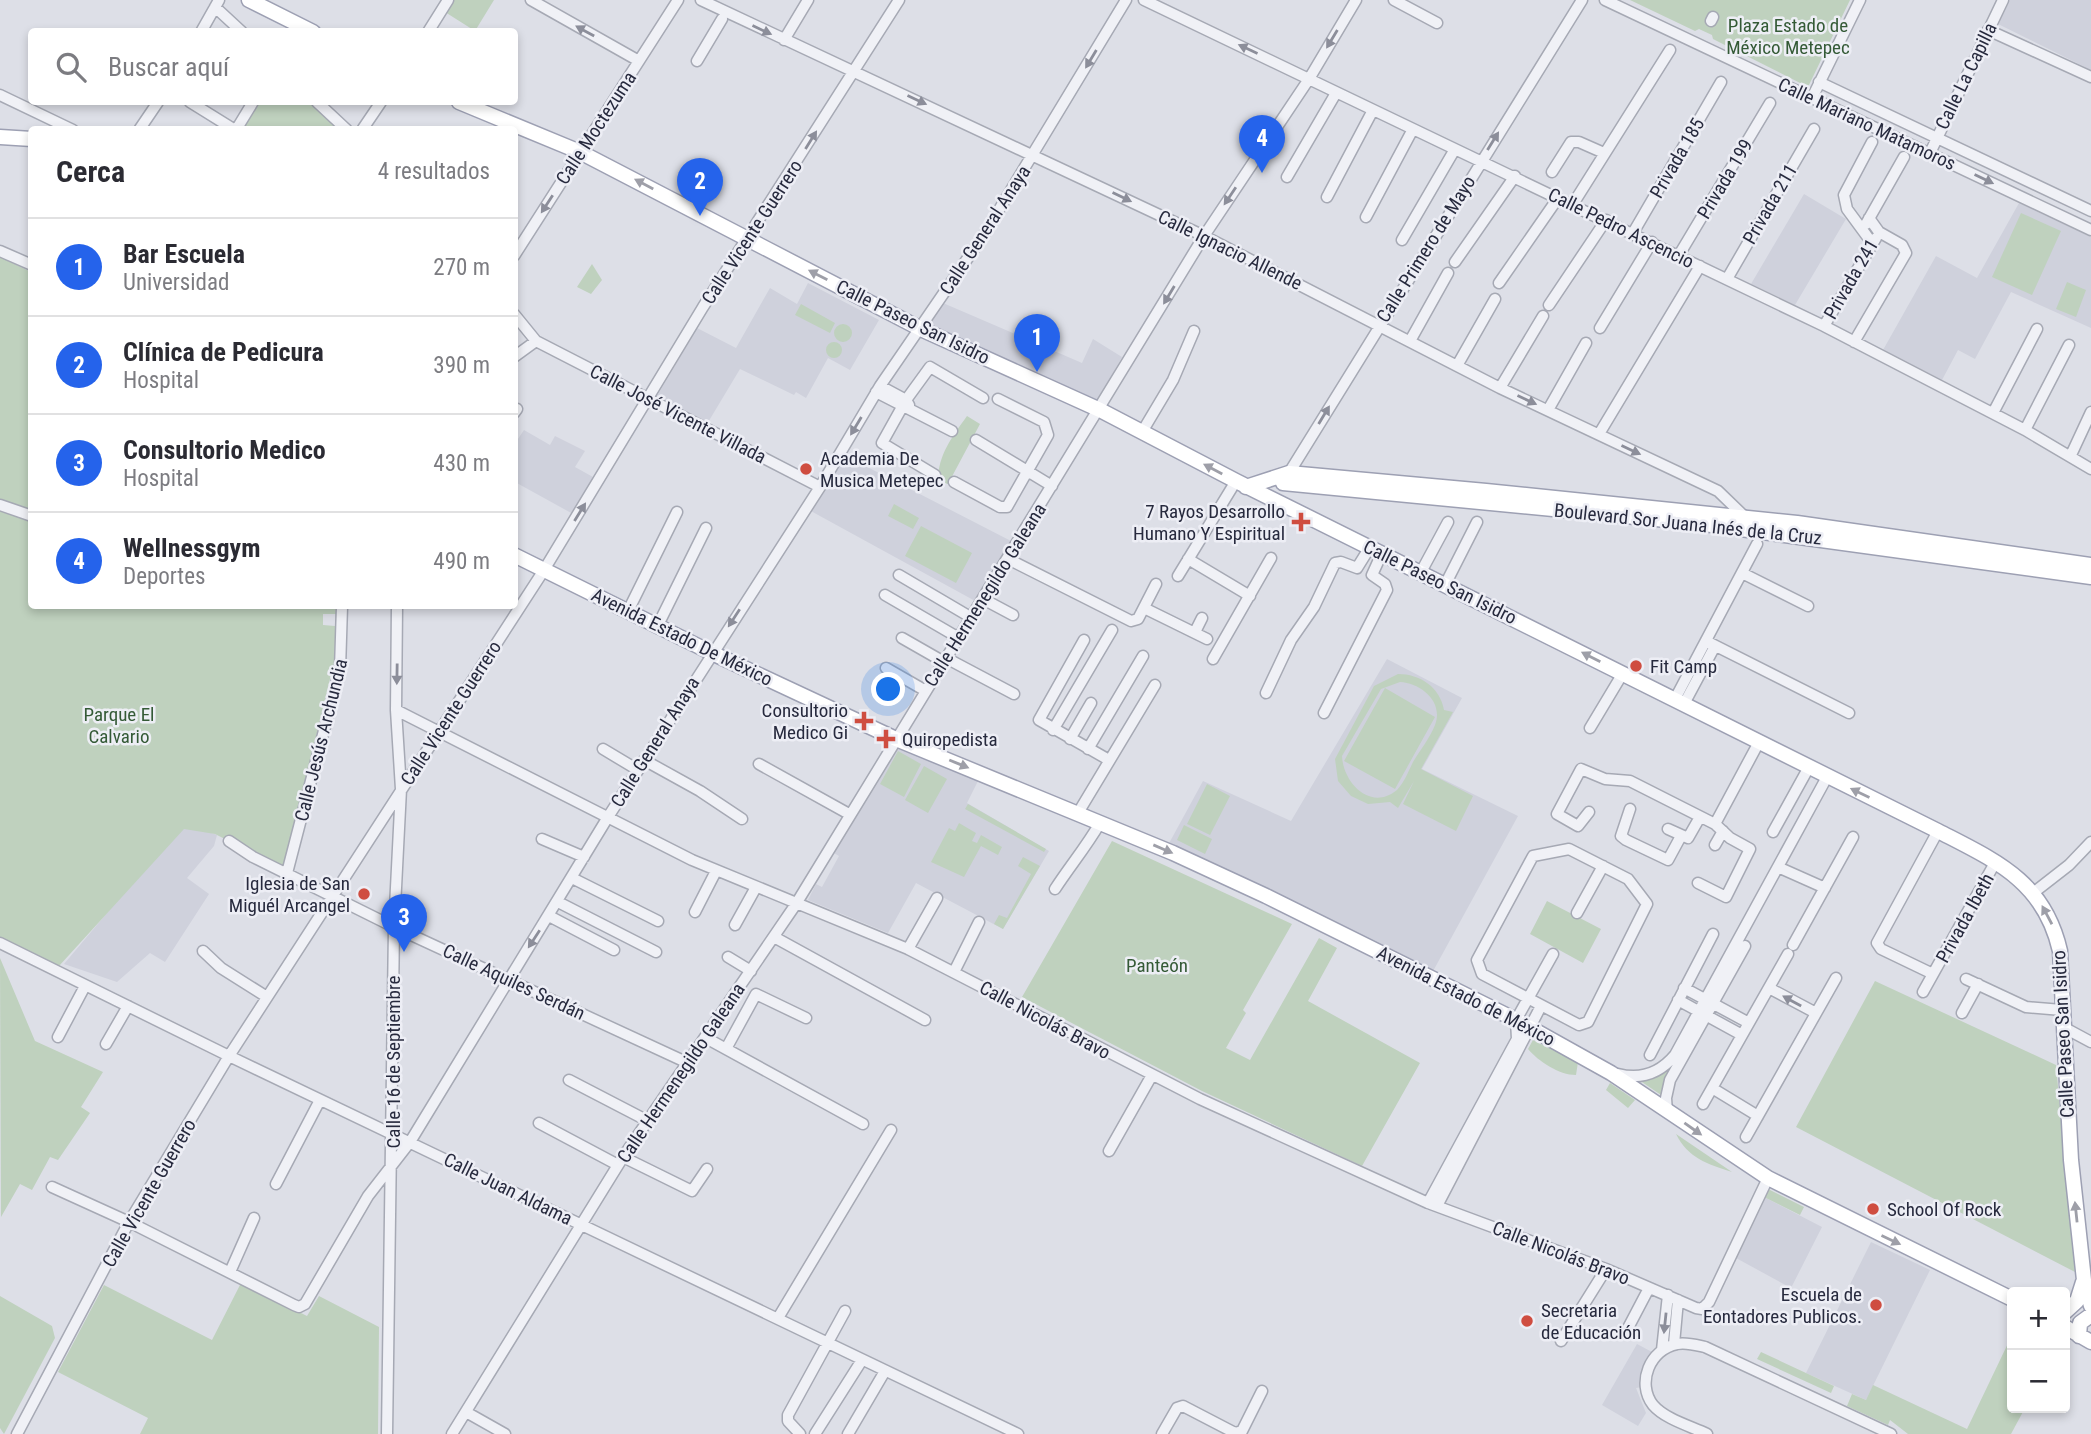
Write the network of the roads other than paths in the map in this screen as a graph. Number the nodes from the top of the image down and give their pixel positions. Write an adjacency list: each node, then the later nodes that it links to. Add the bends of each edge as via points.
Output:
1 (249, 0): 21 (main road)
2 (449, 0): 22 (street)
3 (531, 0): 26 (street, one-way to 3)
4 (678, 0): 26 (street, Calle Moctezuma)
5 (701, 0): 24 (street, Calle Ignacio Allende, one-way to 24)
6 (808, 0): 24 (street)
7 (899, 0): 28 (street, Calle Vicente Guerrero)
8 (1126, 0): 62 (street, Calle General Anaya, one-way to 62)
9 (1144, 0): 30 (street, Calle Pedro Ascencio, one-way to 9)
10 (1356, 0): 30 (street, Calle Hermenegildo Galeana, one-way to 30)
11 (1394, 0): 18 (street)
12 (1582, 0): 64 (street, Calle Primero de Mayo, one-way to 12)
13 (1605, 0): 35 (street, Calle Mariano Matamoros)
14 (1860, 0): 32 (street)
15 (2003, 0): 23 (street, Calle La Capilla)
16 (217, 4): 19 (street); 20 (street)
17 (722, 19): 27 (street)
18 (1437, 23)
19 (203, 28)
20 (238, 28)
21 (305, 28)
22 (431, 28)
23 (1988, 30): 29 (street); 55 (street, Calle La Capilla)
24 (783, 40): 28 (street, Calle Ignacio Allende)
25 (1670, 50): 60 (street)
26 (639, 61): 59 (street, Calle Moctezuma)
27 (697, 61)
28 (855, 71): 62 (street, Calle Ignacio Allende, one-way to 62); 80 (street, Calle Vicente Guerrero, one-way to 28)
29 (2091, 77)
30 (1309, 79): 33 (street, Calle Pedro Ascencio); 79 (street, Calle Hermenegildo Galeana, one-way to 79)
31 (1721, 82): 78 (street, Privada 185)
32 (1819, 82): 35 (street); 55 (street)
33 (1336, 93): 43 (street, Calle Pedro Ascencio); 67 (street)
34 (0, 95): 44 (street)
35 (1812, 98): 61 (street, Calle Mariano Matamoros)
36 (1770, 103): 86 (street, Privada 199)
37 (156, 105): 45 (street)
38 (195, 105): 46 (street)
39 (251, 105): 47 (street)
40 (320, 105): 48 (street)
41 (379, 105): 49 (street)
42 (465, 105): 50 (main road, Calle Paseo San Isidro)
43 (1373, 110): 52 (street, Calle Pedro Ascencio); 68 (street)
44 (65, 126)
45 (142, 126)
46 (229, 126)
47 (238, 126)
48 (343, 126)
49 (365, 126)
50 (506, 126)
51 (1814, 128): 91 (street, Privada 211)
52 (1413, 129): 58 (street, Calle Pedro Ascencio); 72 (street)
53 (518, 130): 59 (main road, Calle Paseo San Isidro)
54 (0, 137): 56 (main road)
55 (1936, 138): 61 (street, Calle La Capilla); 71 (street)
56 (28, 139)
57 (1872, 142): 76 (street, via 1844,195 1847,209)
58 (1455, 149): 64 (street, Calle Pedro Ascencio); 81 (street)
59 (580, 152): 80 (main road, Calle Paseo San Isidro, one-way to 59); 84 (street, Calle Moctezuma, one-way to 84)
60 (1604, 153): 65 (street, via 1572,142); 70 (street)
61 (1930, 153): 75 (street, Calle Mariano Matamoros, one-way to 75)
62 (1034, 155): 79 (street, Calle Ignacio Allende, one-way to 79); 100 (street, Calle General Anaya)
63 (1904, 158): 73 (street)
64 (1480, 161): 66 (street, Calle Pedro Ascencio); 97 (street, Calle Primero de Mayo)
65 (1552, 172)
66 (1515, 176): 69 (street, Calle Pedro Ascencio); 87 (street)
67 (1287, 177)
68 (1327, 197)
69 (1558, 198): 70 (street, Calle Pedro Ascencio); 92 (street)
70 (1573, 204): 74 (street, Calle Pedro Ascencio)
71 (2090, 208): 75 (street)
72 (1366, 217)
73 (1869, 218): 76 (street); 77 (street)
74 (1606, 220): 78 (street, Calle Pedro Ascencio); 94 (street)
75 (2086, 228)
76 (1862, 229): 83 (street)
77 (1879, 232): 83 (street, Privada 241); 105 (street, via 1902,245 1906,253)
78 (1633, 233): 82 (street, Calle Pedro Ascencio)
79 (1204, 236): 97 (street, Calle Ignacio Allende); 116 (street, Calle Hermenegildo Galeana, one-way to 116)
80 (748, 239): 100 (main road, Calle Paseo San Isidro, one-way to 80); 114 (street, Calle Vicente Guerrero)
81 (1402, 240)
82 (1652, 242): 86 (street, Calle Pedro Ascencio); 99 (street)
83 (1872, 243): 98 (street, Privada 241)
84 (518, 250)
85 (0, 251): 88 (street)
86 (1679, 255): 89 (street, Calle Pedro Ascencio)
87 (1455, 262)
88 (28, 263)
89 (1700, 266): 91 (street, Calle Pedro Ascencio); 123 (street)
90 (1448, 273): 104 (street)
91 (1727, 279): 98 (street, Calle Pedro Ascencio)
92 (1499, 284)
93 (1495, 299): 109 (street)
94 (1549, 305)
95 (1543, 316): 110 (street)
96 (518, 319): 103 (street)
97 (1379, 324): 104 (street, Calle Ignacio Allende); 129 (street, Calle Primero de Mayo, one-way to 97)
98 (1824, 326): 105 (street, Calle Pedro Ascencio)
99 (1600, 328)
100 (921, 329): 111 (street, Calle General Anaya); 116 (main road, Calle Paseo San Isidro)
101 (2037, 329): 119 (street)
102 (1194, 331): 122 (street, via 1173,380)
103 (536, 341): 108 (street); 114 (street, Calle José Vicente Villada)
104 (1410, 341): 109 (street, Calle Ignacio Allende)
105 (1854, 342): 119 (street, Calle Pedro Ascencio)
106 (1586, 343): 117 (street)
107 (2069, 345): 120 (street)
108 (518, 354)
109 (1458, 364): 110 (street, Calle Ignacio Allende)
110 (1500, 388): 117 (street, Calle Ignacio Allende, one-way to 117)
111 (878, 389): 115 (street); 133 (street, Calle General Anaya, one-way to 133)
112 (983, 397): 115 (street, via 930,368)
113 (998, 399): 126 (street, via 1048,427)
114 (649, 400): 133 (street, Calle José Vicente Villada); 149 (street, Calle Vicente Guerrero, one-way to 114)
115 (907, 405): 121 (street); 128 (street, via 883,446)
116 (1100, 410): 122 (main road, Calle Paseo San Isidro); 131 (street, Calle Hermenegildo Galeana)
117 (1548, 410): 123 (street, Calle Ignacio Allende)
118 (2091, 412): 125 (street)
119 (1993, 413): 120 (street, Calle Pedro Ascencio)
120 (2025, 430): 125 (street, Calle Pedro Ascencio)
121 (952, 431)
122 (1142, 432): 132 (main road, Calle Paseo San Isidro, one-way to 122)
123 (1599, 434): 138 (street, Calle Ignacio Allende, one-way to 138, via 1718,491)
124 (976, 440): 126 (street)
125 (2071, 455): 127 (street, Calle Pedro Ascencio)
126 (1028, 469): 130 (street, via 1003,508); 131 (street)
127 (2091, 469)
128 (935, 475)
129 (1286, 478): 132 (main road); 134 (main road, Calle Primero de Mayo); 138 (main road, Boulevard Sor Juana Inés de la Cruz); 154 (main road, Boulevard Sor Juana Inés de la Cruz, via 1697,523)
130 (954, 482)
131 (1054, 483): 146 (street, Calle Hermenegildo Galeana)
132 (1241, 484): 134 (main road, Calle Paseo San Isidro); 147 (street)
133 (820, 487): 176 (street, Calle General Anaya, one-way to 176)
134 (1274, 500): 143 (main road, Calle Paseo San Isidro)
135 (0, 505): 137 (street)
136 (677, 512): 164 (street)
137 (28, 515)
138 (1747, 519): 148 (main road, Boulevard Sor Juana Inés de la Cruz, via 1871,532)
139 (1477, 522): 156 (street)
140 (1448, 523): 150 (street)
141 (706, 528): 168 (street)
142 (1757, 544): 151 (street)
143 (1376, 550): 150 (main road, Calle Paseo San Isidro); 184 (street, via 1357,568 1335,563); 189 (street, via 1372,575 1387,586)
144 (518, 557): 149 (main road)
145 (1271, 558): 158 (street)
146 (1007, 559): 159 (street, Calle Hermenegildo Galeana); 161 (street, via 1131,621 1138,619)
147 (1188, 559): 153 (street); 158 (street)
148 (2091, 565)
149 (544, 570): 164 (main road, Avenida Estado De México); 193 (street, Calle Vicente Guerrero)
150 (1421, 572): 156 (main road, Calle Paseo San Isidro)
151 (1742, 573): 160 (street); 175 (street)
152 (899, 575): 166 (street)
153 (1178, 576)
154 (2091, 577)
155 (1156, 584): 161 (street)
156 (1445, 584): 181 (main road, Calle Paseo San Isidro, one-way to 156)
157 (885, 595): 172 (street)
158 (1250, 596): 178 (street)
159 (984, 599): 165 (street); 166 (street, Calle Hermenegildo Galeana)
160 (1808, 607)
161 (1144, 608): 170 (street)
162 (342, 609): 228 (street, Calle Jesús Archundia, via 340,669)
163 (397, 609): 188 (street, Calle 16 de Septiembre, one-way to 188)
164 (628, 611): 168 (main road, Avenida Estado De México)
165 (1013, 614)
166 (972, 618): 172 (street, Calle Hermenegildo Galeana)
167 (1202, 618): 170 (street)
168 (657, 625): 176 (main road, Avenida Estado De México)
169 (1112, 630): 192 (street)
170 (1195, 632): 173 (street)
171 (902, 638): 179 (street)
172 (959, 638): 179 (street, Calle Hermenegildo Galeana)
173 (1207, 639)
174 (1084, 640): 192 (street, via 1040,717 1040,722)
175 (1710, 643): 186 (street); 190 (street)
176 (712, 653): 194 (main road, Avenida Estado De México); 200 (street, Calle General Anaya)
177 (1143, 656): 198 (street)
178 (1213, 659)
179 (945, 660): 183 (street, Calle Hermenegildo Galeana); 185 (street)
180 (886, 668): 183 (street)
181 (1623, 673): 186 (main road, Calle Paseo San Isidro); 191 (street)
182 (1155, 685): 199 (street)
183 (926, 691): 194 (street, Calle Hermenegildo Galeana)
184 (1266, 693)
185 (1014, 694)
186 (1679, 701): 196 (main road, Calle Paseo San Isidro)
187 (1091, 703): 195 (street)
188 (396, 710): 193 (street, Calle Nicolás Bravo); 204 (street, Calle 16 de Septiembre)
189 (1324, 713)
190 (1849, 713)
191 (1590, 729)
192 (1053, 730): 195 (street)
193 (440, 732): 204 (street, Calle Vicente Guerrero); 209 (street, Calle Nicolás Bravo)
194 (896, 739): 207 (main road, Avenida Estado de México, one-way to 207); 208 (street, Calle Hermenegildo Galeana)
195 (1070, 739): 198 (street)
196 (1759, 742): 202 (main road, Calle Paseo San Isidro); 213 (street)
197 (603, 748): 200 (street)
198 (1088, 749): 199 (street)
199 (1109, 760): 207 (street)
200 (641, 765): 209 (street, Calle General Anaya); 211 (street)
201 (760, 765): 208 (street)
202 (1809, 767): 203 (main road, Calle Paseo San Isidro); 216 (street)
203 (1830, 778): 215 (main road, Calle Paseo San Isidro, one-way to 203); 226 (street)
204 (401, 789): 235 (street, Calle Vicente Guerrero); 245 (street, Calle 16 de Septiembre)
205 (1630, 809): 217 (street, via 1622,826 1624,845 1668,860)
206 (1589, 812): 210 (street, via 1578,826 1557,814 1581,769 1608,780 1630,781)
207 (1078, 813): 212 (main road, Avenida Estado de México)
208 (849, 814): 238 (street, Calle Hermenegildo Galeana)
209 (608, 817): 223 (street, Calle General Anaya); 227 (street, Calle Nicolás Bravo)
210 (1700, 817): 213 (street); 217 (street, via 1690,836)
211 (743, 819)
212 (1100, 823): 233 (street); 278 (main road, Avenida Estado de México, one-way to 278, via 1266,896)
213 (1719, 828): 222 (street); 230 (street, via 1751,853 1726,897)
214 (1668, 829): 217 (street)
215 (1938, 831): 224 (main road, Calle Paseo San Isidro); 257 (street, Privada Ibeth, via 1877,943)
216 (1773, 832)
217 (1681, 836)
218 (1853, 837): 231 (street)
219 (542, 839): 223 (street)
220 (229, 841): 228 (street, Calle Aquiles Serdán)
221 (2091, 842): 234 (street)
222 (1715, 845)
223 (584, 857): 229 (street, Calle General Anaya)
224 (1996, 861): 234 (main road, Calle Paseo San Isidro); 257 (street, Privada Ibeth)
225 (1603, 866): 240 (street); 267 (street, via 1569,849 1533,856 1477,960 1482,974); 271 (street, via 1632,883 1647,908 1588,1022 1579,1025)
226 (1783, 869): 231 (street); 269 (street)
227 (716, 871): 232 (street, Calle Nicolás Bravo); 239 (street)
228 (287, 873): 235 (street, Calle Aquiles Serdán)
229 (572, 878): 237 (street, Calle General Anaya); 242 (street)
230 (1698, 883)
231 (1825, 887): 264 (street)
232 (755, 889): 238 (street, Calle Nicolás Bravo); 244 (street)
233 (1055, 889)
234 (2034, 892): 272 (main road, Calle Paseo San Isidro, one-way to 234, via 2059,943)
235 (333, 895): 245 (street, Calle Aquiles Serdán); 266 (street, Calle Vicente Guerrero)
236 (937, 898): 249 (street)
237 (558, 902): 241 (street, Calle General Anaya); 252 (street)
238 (796, 904): 247 (street, Calle Hermenegildo Galeana); 249 (street, Calle Nicolás Bravo)
239 (695, 912)
240 (1577, 914)
241 (549, 916): 250 (street); 259 (street, Calle General Anaya, one-way to 259)
242 (658, 920)
243 (979, 922): 256 (street)
244 (735, 925)
245 (394, 927): 259 (street, Calle Aquiles Serdán); 303 (street, Calle 16 de Septiembre)
246 (1713, 934): 263 (street)
247 (774, 937): 255 (street, Calle Hermenegildo Galeana); 277 (street)
248 (0, 943): 262 (street, Calle Juan Aldama)
249 (908, 949): 256 (street, Calle Nicolás Bravo)
250 (614, 950)
251 (202, 951): 266 (street)
252 (656, 952)
253 (1553, 954): 267 (street)
254 (728, 957): 255 (street)
255 (751, 971): 284 (street, Calle Hermenegildo Galeana)
256 (954, 972): 292 (street, Calle Nicolás Bravo)
257 (1933, 974): 265 (street, Privada Ibeth)
258 (1836, 978): 274 (street)
259 (508, 979): 290 (street, Calle Aquiles Serdán); 305 (street, Calle General Anaya)
260 (1966, 979): 261 (street)
261 (1978, 985): 272 (street, via 2026,1007); 275 (street)
262 (85, 986): 270 (street, Calle Juan Aldama); 283 (street)
263 (1684, 988): 268 (street); 269 (street)
264 (1769, 988): 274 (street, one-way to 264); 279 (street)
265 (1923, 992)
266 (267, 997): 289 (street, Calle Vicente Guerrero)
267 (1528, 999): 271 (street); 278 (street)
268 (1678, 1000): 273 (street); 288 (street)
269 (1709, 1001): 273 (street); 279 (street)
270 (128, 1006): 286 (street); 289 (street, Calle Juan Aldama)
271 (1541, 1006): 281 (street)
272 (2062, 1010): 280 (main road, Calle Paseo San Isidro)
273 (1702, 1013): 282 (street); 291 (street, via 1664,1067 1638,1076); 297 (street, via 1670,1080)
274 (1816, 1013): 298 (street)
275 (1962, 1013)
276 (806, 1018): 287 (street, via 756,995)
277 (925, 1020)
278 (1517, 1020): 281 (main road, Avenida Estado de México); 313 (street, via 1517,1039)
279 (1749, 1023): 282 (street)
280 (2063, 1027): 285 (street); 319 (main road, Calle Paseo San Isidro, one-way to 280)
281 (1532, 1028): 291 (main road, Avenida Estado de México); 313 (street)
282 (1742, 1035): 294 (street)
283 (58, 1037)
284 (706, 1038): 287 (street); 290 (street, Calle Hermenegildo Galeana)
285 (2091, 1042)
286 (106, 1044)
287 (727, 1048): 301 (street)
288 (1650, 1055)
289 (229, 1056): 295 (street, Calle Juan Aldama); 315 (street, Calle Vicente Guerrero)
290 (688, 1063): 299 (street, Calle Hermenegildo Galeana)
291 (1611, 1073): 297 (main road, Avenida Estado de México)
292 (1152, 1075): 306 (street); 313 (street, Calle Nicolás Bravo)
293 (569, 1080): 299 (street)
294 (1712, 1088): 296 (street); 298 (street)
295 (320, 1100): 303 (street, Calle Juan Aldama); 311 (street)
296 (1703, 1104)
297 (1667, 1112): 310 (main road, Avenida Estado de México, one-way to 310)
298 (1758, 1116): 304 (street)
299 (648, 1121): 307 (street, Calle Hermenegildo Galeana)
300 (539, 1124): 307 (street)
301 (863, 1124)
302 (891, 1130): 327 (street)
303 (391, 1133): 305 (street, Calle Juan Aldama); 308 (street, Calle 16 de Septiembre)
304 (1746, 1137)
305 (410, 1142): 308 (street, Calle General Anaya); 316 (street, Calle Juan Aldama)
306 (1109, 1151)
307 (620, 1161): 309 (street, via 692,1191); 316 (street, Calle Hermenegildo Galeana)
308 (393, 1165): 318 (street, Calle General Anaya, via 368,1196 313,1293 299,1307); 339 (street, Calle 16 de Septiembre)
309 (708, 1169)
310 (1768, 1178): 321 (main road, Avenida Estado de México, one-way to 321); 322 (street, Calle Nicolás Bravo, via 1709,1302 1702,1309)
311 (276, 1184)
312 (52, 1186): 315 (street)
313 (1432, 1204): 317 (street, Calle Nicolás Bravo)
314 (254, 1218): 318 (street)
315 (133, 1224): 318 (street); 338 (street, Calle Vicente Guerrero)
316 (581, 1225): 327 (street, Calle Juan Aldama); 337 (street, Calle Hermenegildo Galeana)
317 (1606, 1269): 320 (street, Calle Nicolás Bravo); 330 (street)
318 (229, 1272)
319 (2084, 1280): 323 (main road, Calle Paseo San Isidro); 324 (main road)
320 (1649, 1287): 322 (street, Calle Nicolás Bravo); 328 (street)
321 (2007, 1297)
322 (1673, 1298): 332 (street); 333 (street, one-way to 333)
323 (2091, 1306)
324 (2070, 1307)
325 (845, 1311): 331 (street)
326 (2091, 1315): 329 (main road, via 2080,1322)
327 (778, 1318): 331 (street, Calle Juan Aldama)
328 (1628, 1328)
329 (2085, 1339)
330 (1561, 1341)
331 (827, 1343): 334 (street, Calle Juan Aldama); 342 (street, via 787,1417)
332 (1674, 1344): 333 (street); 348 (street, via 1705,1347)
333 (1662, 1350): 347 (street, via 1648,1370 1649,1398 1666,1415)
334 (862, 1360): 335 (street, Calle Juan Aldama); 343 (street)
335 (886, 1371): 344 (street); 345 (street, Calle Juan Aldama)
336 (1262, 1391): 346 (street, via 1242,1431 1235,1433 1183,1406)
337 (466, 1412): 340 (street, Calle Hermenegildo Galeana); 341 (street)
338 (18, 1434)
339 (387, 1434)
340 (452, 1434)
341 (505, 1434)
342 (800, 1434)
343 (815, 1434)
344 (848, 1434)
345 (1018, 1434)
346 (1161, 1434)
347 (1707, 1434)
348 (1891, 1434)

